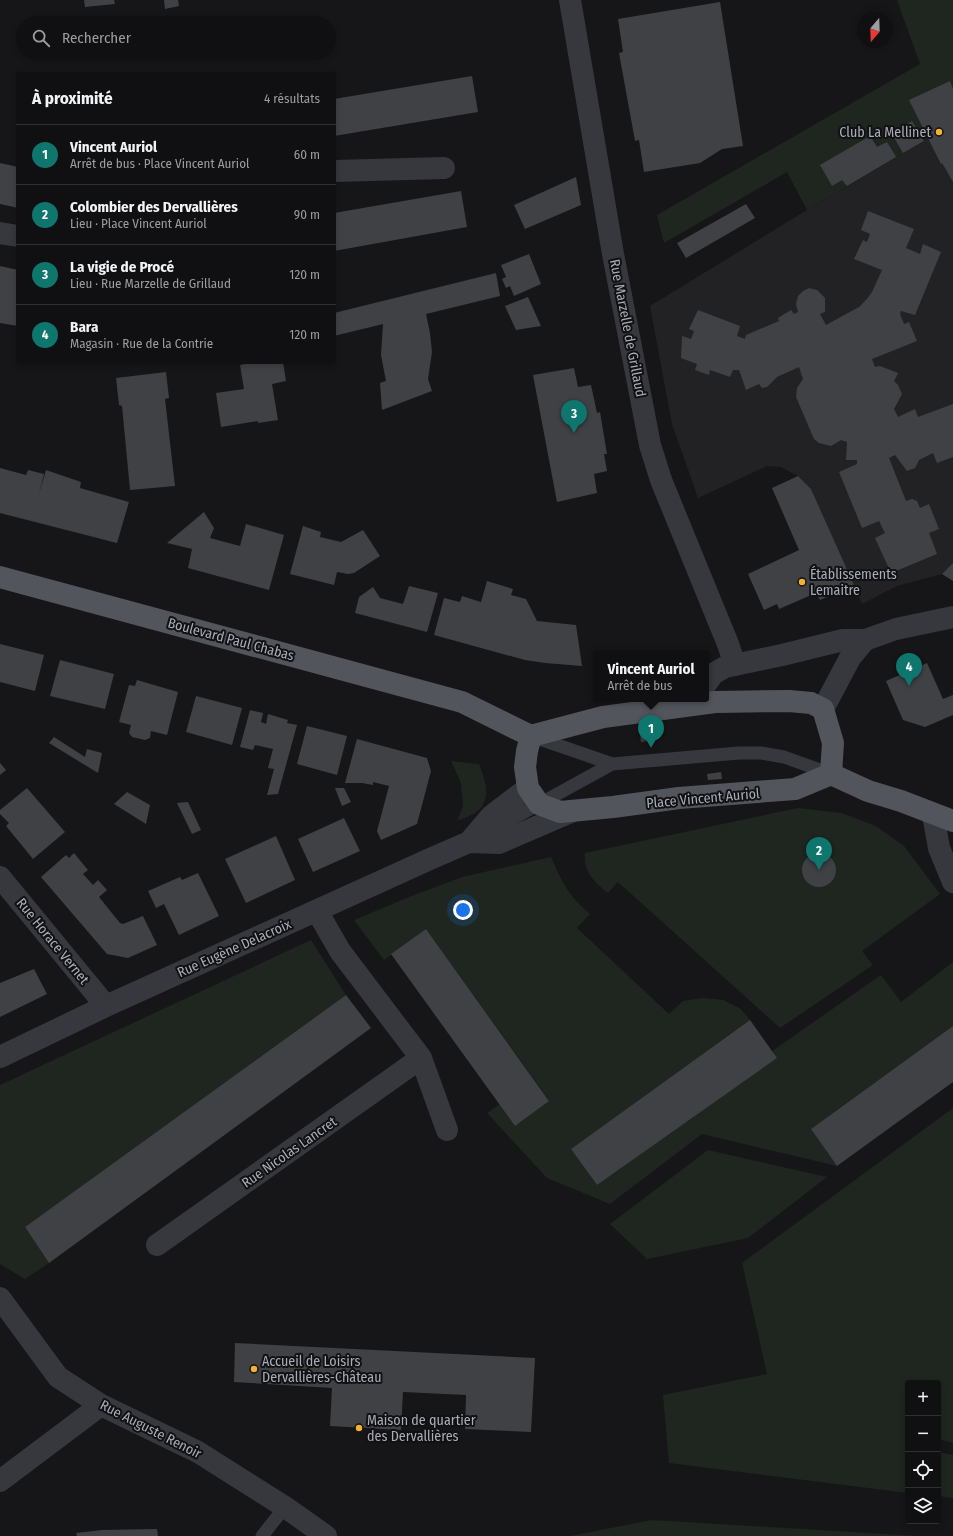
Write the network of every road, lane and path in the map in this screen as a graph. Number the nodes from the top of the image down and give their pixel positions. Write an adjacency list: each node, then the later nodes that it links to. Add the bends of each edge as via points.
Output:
1 (570, 0): 9 (street, Rue Marzelle de Grillaud, via 613,254 650,445 660,480)
2 (444, 168): 3 (street)
3 (336, 171)
4 (0, 234): 5 (street)
5 (16, 236)
6 (0, 577): 13 (main road, Boulevard Paul Chabas, via 462,702)
7 (953, 617): 8 (street, via 896,629)
8 (865, 640): 9 (street, via 843,640 782,656); 12 (street, via 850,658)
9 (731, 654): 10 (street, via 725,667)
10 (709, 680)
11 (693, 702): 12 (main road, via 789,701 811,703); 13 (main road, via 603,717)
12 (823, 709): 15 (main road, via 833,743)
13 (531, 736): 14 (lane); 16 (main road, via 525,767)
14 (612, 764): 15 (lane, via 739,752 784,757); 16 (lane)
15 (831, 774): 17 (main road, Place Vincent Auriol, via 795,789 679,798); 18 (main road, via 868,791)
16 (534, 796): 17 (main road, Place Vincent Auriol, via 560,812); 19 (street, via 491,816)
17 (571, 812): 19 (street, Place Vincent Auriol, via 499,843)
18 (943, 818): 21 (street, via 939,848)
19 (469, 842): 22 (street, Rue Eugène Delacroix)
20 (0, 877): 23 (street, Rue Horace Vernet)
21 (953, 882)
22 (317, 911): 23 (street, Rue Eugène Delacroix); 25 (street, via 340,951)
23 (106, 1006): 24 (street, Rue Eugène Delacroix)
24 (0, 1057)
25 (422, 1058): 26 (street); 27 (street, Rue Nicolas Lancret)
26 (447, 1130)
27 (157, 1245)
28 (0, 1298): 29 (street, Rue Auguste Renoir, via 58,1377)
29 (101, 1405): 30 (street); 31 (street, Rue Auguste Renoir, via 198,1452)
30 (0, 1481)
31 (285, 1507): 32 (lane); 33 (street, Rue Auguste Renoir)
32 (262, 1536)
33 (326, 1536)

